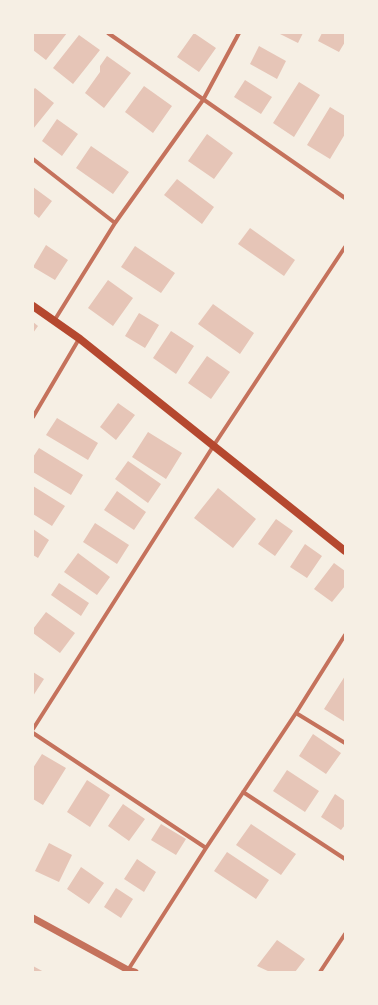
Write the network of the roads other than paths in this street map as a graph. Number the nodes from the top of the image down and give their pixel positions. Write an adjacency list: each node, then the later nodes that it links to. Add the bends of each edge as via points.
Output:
1 (108, 33): 3 (street)
2 (239, 33): 3 (street)
3 (203, 100): 5 (street); 6 (street)
4 (33, 159): 6 (street)
5 (345, 198)
6 (115, 223): 9 (street)
7 (345, 247): 12 (street)
8 (33, 306): 9 (main road)
9 (54, 321): 10 (main road)
10 (80, 339): 11 (street); 12 (main road)
11 (33, 417)
12 (214, 445): 13 (main road); 16 (street)
13 (345, 551)
14 (345, 635): 15 (street)
15 (296, 713): 18 (street); 19 (street)
16 (33, 729)
17 (33, 733): 20 (street)
18 (345, 743)
19 (244, 792): 20 (street); 21 (street)
20 (206, 848): 24 (street)
21 (345, 859)
22 (33, 918): 24 (street)
23 (345, 934): 25 (street)
24 (130, 971)
25 (320, 972)

